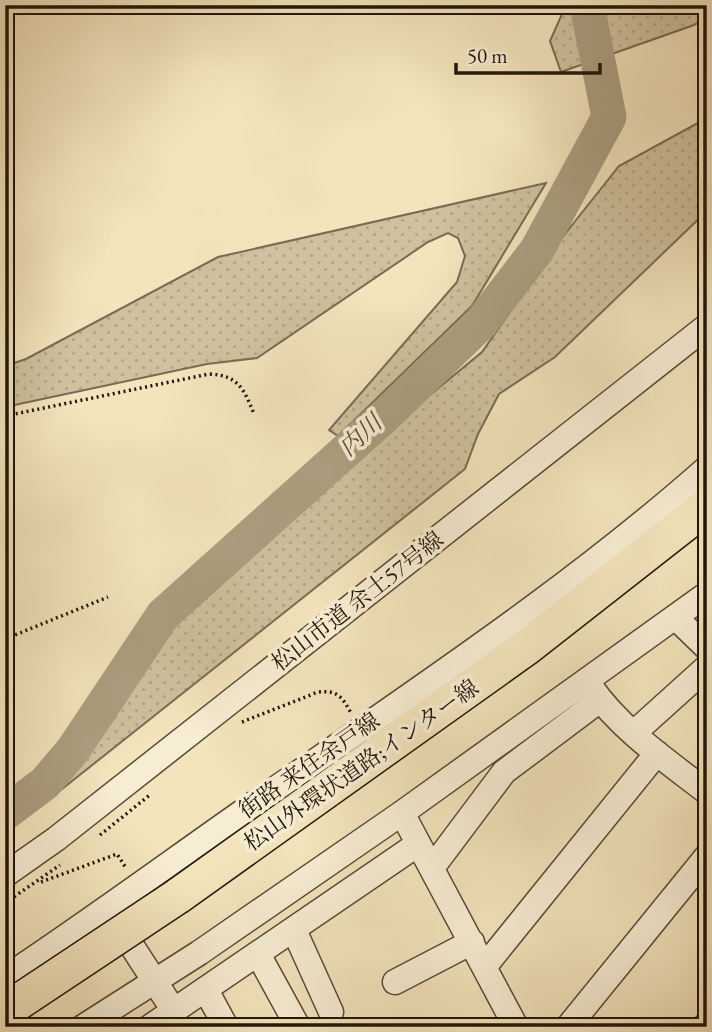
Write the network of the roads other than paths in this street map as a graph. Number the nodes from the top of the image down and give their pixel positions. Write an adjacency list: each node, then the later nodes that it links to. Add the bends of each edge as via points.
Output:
1 (707, 326): 16 (street, 松山市道 余土57号線, via 204,721 57,839)
2 (707, 468): 17 (street, 街路 来住余戸線, via 508,627)
3 (707, 506): 26 (highway, 松山外環状道路;インター線, bridge, via 527,647 178,895)
4 (707, 594): 5 (street)
5 (675, 617): 6 (street); 8 (street)
6 (707, 648)
7 (707, 667): 9 (street)
8 (593, 690): 9 (street); 12 (street); 15 (street, via 504,772)
9 (635, 732): 10 (street)
10 (657, 753): 11 (street); 21 (street)
11 (707, 792)
12 (402, 813): 13 (street); 23 (street)
13 (418, 844): 15 (street); 18 (street)
14 (707, 856): 33 (street)
15 (432, 867): 19 (street)
16 (10, 883)
17 (108, 910): 22 (street, 街路 来住余戸線); 23 (street)
18 (294, 930): 20 (street); 28 (street)
19 (472, 942): 21 (street); 24 (street)
20 (258, 954): 25 (street); 28 (street)
21 (485, 966): 32 (street)
22 (5, 978)
23 (155, 980): 27 (street); 29 (street)
24 (396, 982)
25 (206, 990): 27 (street); 31 (street)
26 (5, 1011)
27 (174, 1011): 30 (street)
28 (311, 1023)
29 (83, 1027)
30 (150, 1027)
31 (226, 1027)
32 (516, 1027)
33 (568, 1027)

